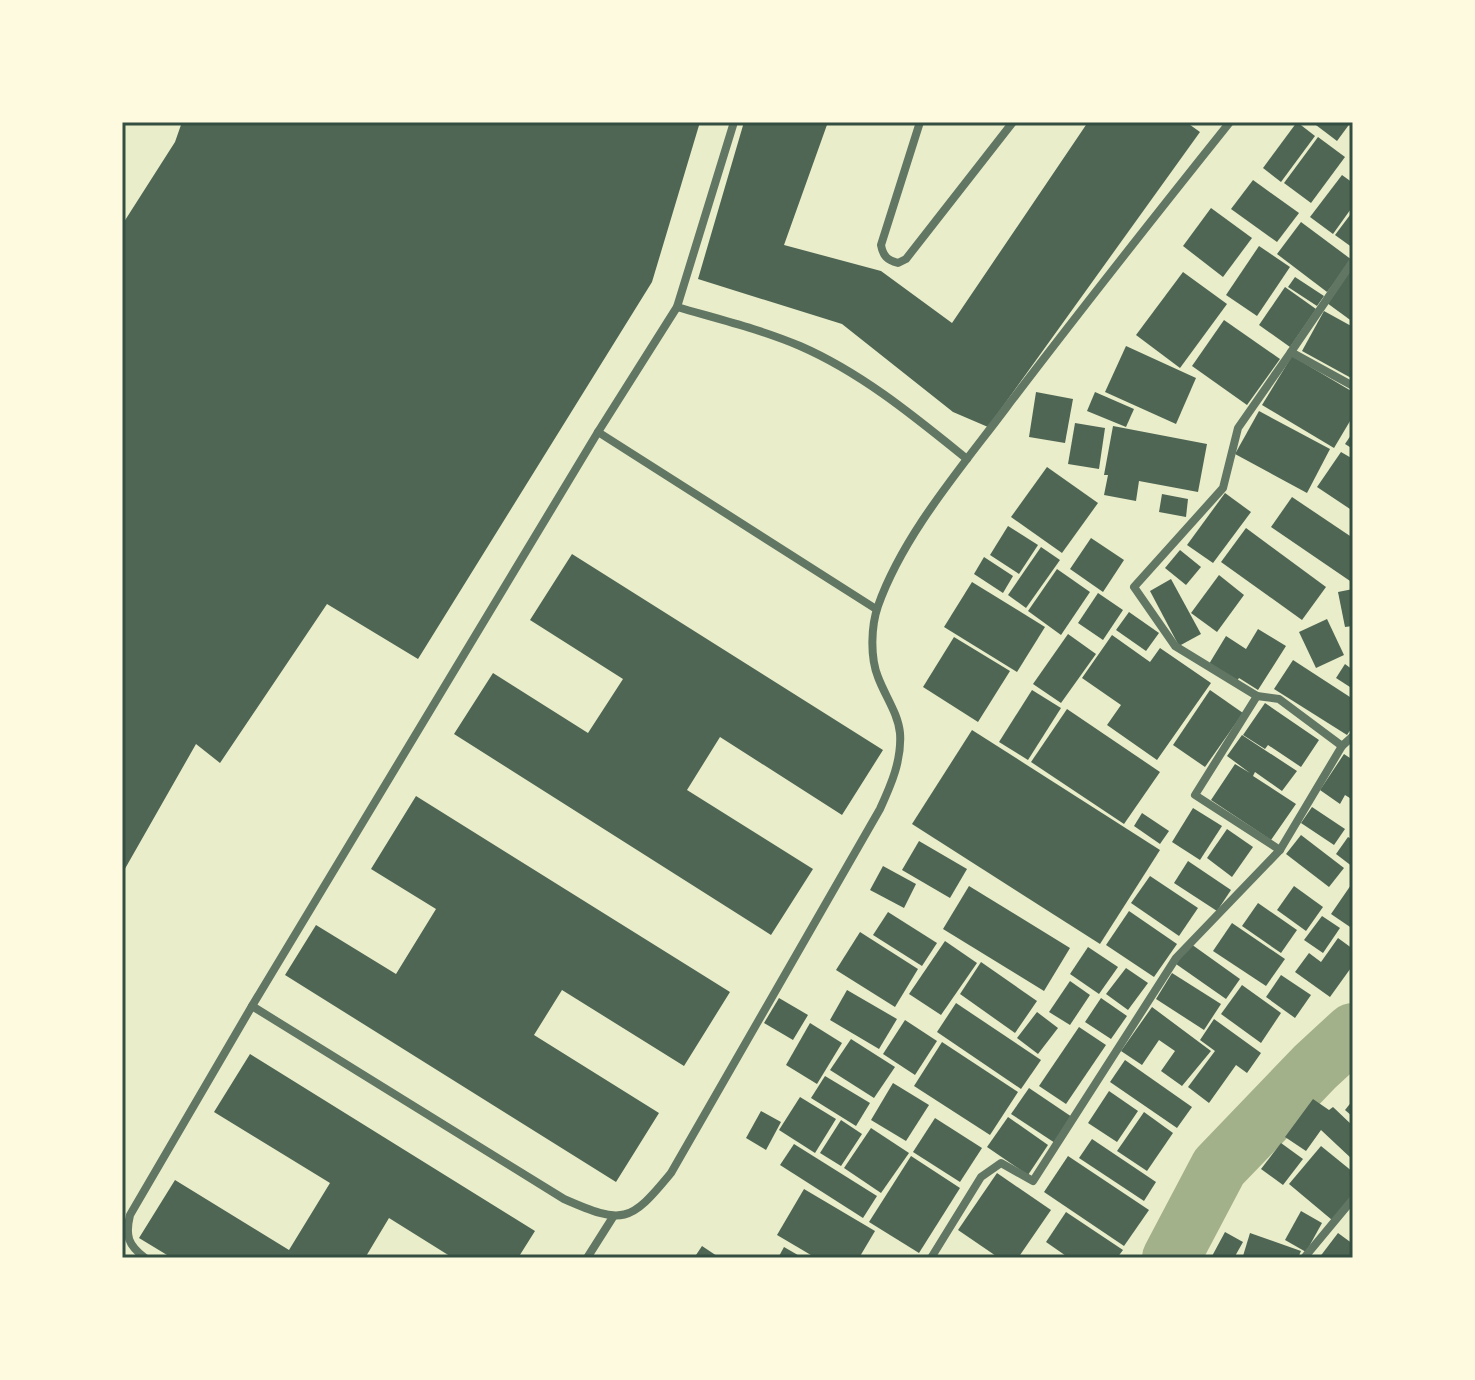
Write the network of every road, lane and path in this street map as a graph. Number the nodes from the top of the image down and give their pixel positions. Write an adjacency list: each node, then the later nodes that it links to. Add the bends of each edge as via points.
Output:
1 (734, 122): 6 (street)
2 (920, 122): 3 (street, via 881,245 882,254 898,263)
3 (1013, 122)
4 (1230, 122): 10 (street)
5 (1353, 261): 7 (street)
6 (677, 307): 9 (street); 10 (street, via 799,346 839,365)
7 (1291, 352): 8 (street); 12 (street, via 1238,428 1223,488 1134,587 1175,646)
8 (1353, 386)
9 (598, 432): 11 (street); 16 (street)
10 (967, 459): 11 (street, via 895,565)
11 (876, 609): 18 (street, via 876,674 900,733 894,778 671,1173 630,1214)
12 (1257, 696): 14 (street, via 1279,699); 15 (street, via 1195,795)
13 (1353, 736): 14 (street)
14 (1342, 746): 15 (street)
15 (1280, 850): 21 (street, via 1176,958 1033,1181 1001,1163 981,1177)
16 (252, 1006): 18 (street, via 564,1199); 19 (street, via 130,1215 126,1233)
17 (1353, 1199): 22 (street)
18 (613, 1217): 20 (street)
19 (145, 1258)
20 (587, 1258)
21 (931, 1258)
22 (1304, 1258)

